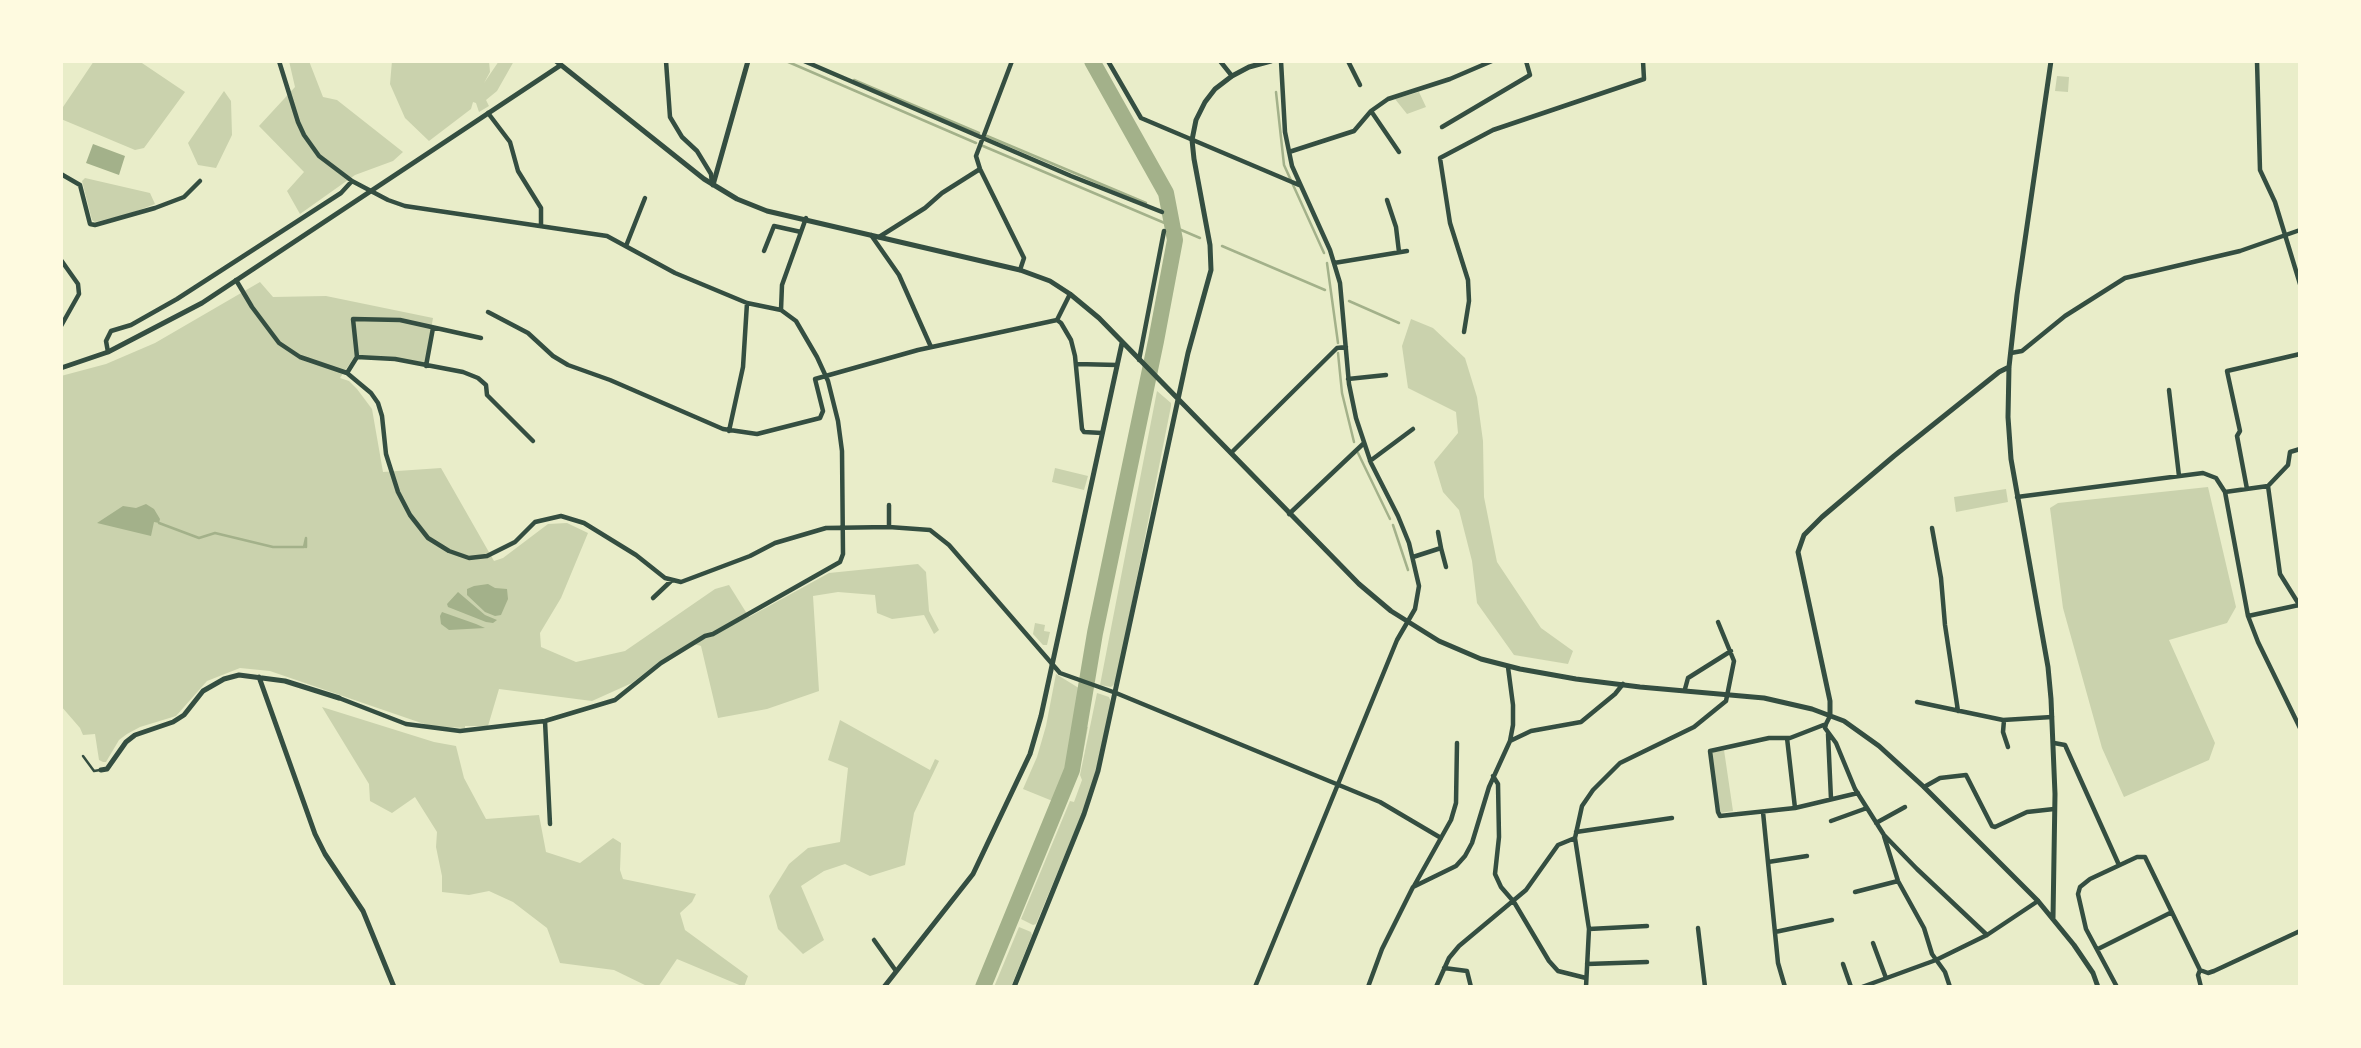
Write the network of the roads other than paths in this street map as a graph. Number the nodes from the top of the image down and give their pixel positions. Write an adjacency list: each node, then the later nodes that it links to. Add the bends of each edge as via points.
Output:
1 (279, 61): 29 (street, via 304,135 319,156)
2 (666, 61): 31 (street, via 670,117 697,151)
3 (748, 61): 31 (street)
4 (804, 61): 22 (street)
5 (1012, 61): 22 (street)
6 (1108, 61): 23 (street, via 1141,118)
7 (1220, 61): 17 (street)
8 (1271, 61): 17 (street)
9 (1281, 61): 24 (street)
10 (1348, 61): 18 (street)
11 (1492, 61): 19 (street, via 1388,99)
12 (1526, 61): 21 (street, via 1530,75)
13 (1643, 61): 61 (street, via 1644,79 1493,130 1440,158 1450,223 1468,280)
14 (2051, 61): 67 (street)
15 (2257, 61): 43 (street, via 2260,170)
16 (558, 63): 20 (street); 31 (street)
17 (1232, 75): 23 (street, via 1205,102)
18 (1360, 85)
19 (1371, 111): 24 (street, via 1354,131); 25 (street)
20 (488, 113): 38 (street, via 510,142 519,170 541,208); 52 (street)
21 (1442, 127)
22 (981, 139): 26 (street, via 976,156); 36 (street)
23 (1192, 140): 30 (street); 81 (street, via 1211,270)
24 (1289, 152): 30 (street)
25 (1399, 152)
26 (980, 169): 44 (street); 51 (street, via 1024,258)
27 (61, 174): 28 (street, via 80,185 90,224 95,225 184,197)
28 (200, 181)
29 (352, 181): 38 (street, via 387,200 424,210); 66 (street, via 341,193 195,287 131,325 111,331 106,341)
30 (1299, 184): 50 (street)
31 (713, 185): 37 (street, via 766,211)
32 (645, 198): 45 (street)
33 (1387, 200): 35 (street)
34 (1397, 206): 35 (street)
35 (1390, 208): 48 (street)
36 (1162, 212)
37 (806, 218): 41 (street); 42 (street)
38 (541, 224): 45 (street, via 607,236)
39 (2300, 230): 43 (street)
40 (1164, 231): 70 (street)
41 (801, 232): 46 (street, via 774,226); 56 (street, via 782,285)
42 (871, 235): 44 (street); 64 (street, via 899,275)
43 (2286, 236): 53 (street); 67 (street, via 2125,278 2065,316 2022,351)
44 (879, 237): 51 (street)
45 (626, 247): 55 (street)
46 (764, 251)
47 (1407, 251): 48 (street)
48 (1399, 252): 50 (street)
49 (61, 261): 59 (street, via 78,284 79,294)
50 (1334, 263): 65 (street)
51 (1020, 270): 54 (street)
52 (236, 280): 66 (street, via 177,318); 76 (street, via 279,343 300,357)
53 (2300, 284)
54 (1070, 294): 58 (street); 63 (street)
55 (747, 303): 56 (street); 83 (street, via 743,368)
56 (781, 310): 78 (street, via 796,321)
57 (488, 312): 83 (street, via 528,333 568,365)
58 (1057, 320): 64 (street); 71 (street)
59 (61, 326)
60 (433, 328): 62 (street); 69 (street, via 400,320 353,319); 73 (street)
61 (1464, 332)
62 (481, 338)
63 (1122, 343): 70 (street); 72 (street)
64 (931, 347): 78 (street)
65 (1346, 347): 79 (street); 88 (street, via 1337,348)
66 (108, 352): 74 (street)
67 (2011, 353): 75 (street)
68 (2300, 354): 92 (street, via 2227,371)
69 (357, 357): 73 (street); 76 (street)
70 (1140, 361): 81 (street)
71 (1077, 364): 72 (street); 84 (street, via 1082,429)
72 (1117, 365): 84 (street)
73 (426, 366): 85 (street, via 478,378 487,395)
74 (62, 367)
75 (2009, 367): 94 (street, via 2009,439); 121 (street, via 1894,456 1804,535 1798,552)
76 (347, 373): 104 (street, via 378,403 394,481 410,515 428,538 468,558 488,556 541,520 569,517)
77 (1386, 374): 79 (street)
78 (825, 375): 83 (street, via 815,379 823,411 815,421 757,435); 97 (street, via 842,452)
79 (1348, 379): 86 (street)
80 (2169, 390): 90 (street)
81 (1179, 401): 88 (street); 116 (street)
82 (1413, 429): 89 (street)
83 (729, 431)
84 (1102, 433): 111 (street)
85 (533, 441)
86 (1363, 444): 89 (street); 96 (street)
87 (2300, 449): 91 (street, via 2290,452 2288,465)
88 (1230, 454): 96 (street)
89 (1370, 461): 102 (street)
90 (2179, 476): 93 (street, via 2211,475); 94 (street)
91 (2268, 486): 92 (street); 106 (street, via 2280,574)
92 (2247, 489): 93 (street)
93 (2225, 492): 107 (street)
94 (2017, 497): 122 (street, via 2048,667)
95 (889, 505): 98 (street)
96 (1289, 514): 108 (street, via 1359,584)
97 (841, 526): 98 (street); 104 (street, via 775,544 686,581); 124 (street, via 840,562 683,649 615,701)
98 (889, 527): 111 (street, via 926,529 942,538)
99 (1932, 528): 120 (street)
100 (1438, 532): 101 (street)
101 (1441, 548): 102 (street); 103 (street)
102 (1413, 557): 108 (street, via 1418,601)
103 (1446, 567)
104 (671, 581): 105 (street)
105 (653, 598)
106 (2299, 605): 107 (street)
107 (2249, 615): 126 (street)
108 (1407, 622): 112 (street, via 1449,646); 136 (street)
109 (1718, 622): 110 (street)
110 (1731, 651): 115 (street, via 1688,678); 117 (street, via 1734,661)
111 (1050, 663): 116 (street, via 1060,673); 180 (street, via 1030,754 973,874)
112 (1508, 667): 114 (street); 129 (street, via 1513,705)
113 (259, 677): 118 (street); 134 (street, via 239,675 212,684 184,715 135,735 107,769); 183 (street, via 315,834 363,911)
114 (1623, 684): 115 (street); 129 (street, via 1581,722 1531,731)
115 (1685, 690): 117 (street)
116 (1115, 693): 136 (street); 185 (street, via 1084,814)
117 (1728, 695): 121 (street, via 1764,698); 149 (street, via 1694,727 1620,763 1582,806)
118 (339, 698): 124 (street, via 427,728 460,731)
119 (1917, 702): 120 (street)
120 (1958, 710): 123 (street)
121 (1830, 715): 125 (street); 137 (street, via 1864,734)
122 (2052, 718): 123 (street); 131 (street)
123 (2004, 720): 132 (street)
124 (545, 721): 148 (street)
125 (1826, 724): 127 (street); 128 (street)
126 (2300, 728)
127 (1828, 732): 138 (street); 139 (street)
128 (1787, 738): 141 (street); 144 (street, via 1710,751 1720,816)
129 (1510, 741): 135 (street)
130 (1457, 743): 151 (street, via 1456,803)
131 (2054, 743): 143 (street); 154 (street, via 2065,744)
132 (2008, 747)
133 (83, 756): 134 (lane, via 94,771)
134 (101, 770)
135 (1493, 775): 156 (street, via 1465,856 1449,870); 159 (street, via 1498,784 1495,874)
136 (1339, 785): 151 (street, via 1380,802); 186 (street)
137 (1924, 787): 143 (street, via 1966,775 1995,827 2027,812); 158 (street)
138 (1858, 793): 139 (street); 142 (street)
139 (1832, 799): 141 (street)
140 (1905, 807): 147 (street)
141 (1796, 808): 144 (street)
142 (1867, 808): 146 (street); 147 (street)
143 (2054, 808): 161 (street)
144 (1762, 812): 153 (street)
145 (1672, 818): 149 (street)
146 (1831, 821)
147 (1876, 823): 150 (street)
148 (550, 824)
149 (1576, 835): 159 (street, via 1558,845); 166 (street)
150 (1884, 835): 155 (street); 170 (street)
151 (1441, 838): 156 (street)
152 (1807, 856): 153 (street)
153 (1768, 862): 169 (street)
154 (2119, 865): 160 (street, via 2145,858); 173 (street, via 2090,879 2078,894 2086,929)
155 (1898, 880): 157 (street); 174 (street)
156 (1413, 887): 187 (street)
157 (1855, 892)
158 (2038, 901): 161 (street); 170 (street)
159 (1514, 902): 178 (street, via 1454,948); 181 (street, via 1558,971)
160 (2172, 912): 173 (street); 179 (street)
161 (2053, 918): 196 (street)
162 (1832, 920): 163 (street)
163 (1818, 923): 167 (street); 169 (street)
164 (1647, 926): 166 (street)
165 (1698, 928): 191 (street)
166 (1589, 929): 176 (street)
167 (1820, 931)
168 (2300, 931): 179 (street, via 2214,971)
169 (1775, 932): 192 (street)
170 (1987, 935): 174 (street)
171 (874, 940): 180 (street)
172 (1873, 943): 182 (street)
173 (2098, 948): 197 (street)
174 (1936, 960): 182 (street); 195 (street)
175 (1647, 962): 176 (street)
176 (1587, 964): 181 (street)
177 (1843, 964): 193 (street)
178 (1444, 968): 188 (street); 189 (street, via 1467,971)
179 (2200, 970): 198 (street)
180 (896, 971): 184 (street)
181 (1586, 978): 190 (street)
182 (1886, 978): 194 (street)
183 (394, 987)
184 (884, 987)
185 (1014, 987)
186 (1255, 987)
187 (1368, 987)
188 (1436, 987)
189 (1471, 987)
190 (1586, 987)
191 (1705, 987)
192 (1785, 987)
193 (1851, 987)
194 (1862, 987)
195 (1950, 987)
196 (2098, 987)
197 (2117, 987)
198 (2201, 987)

